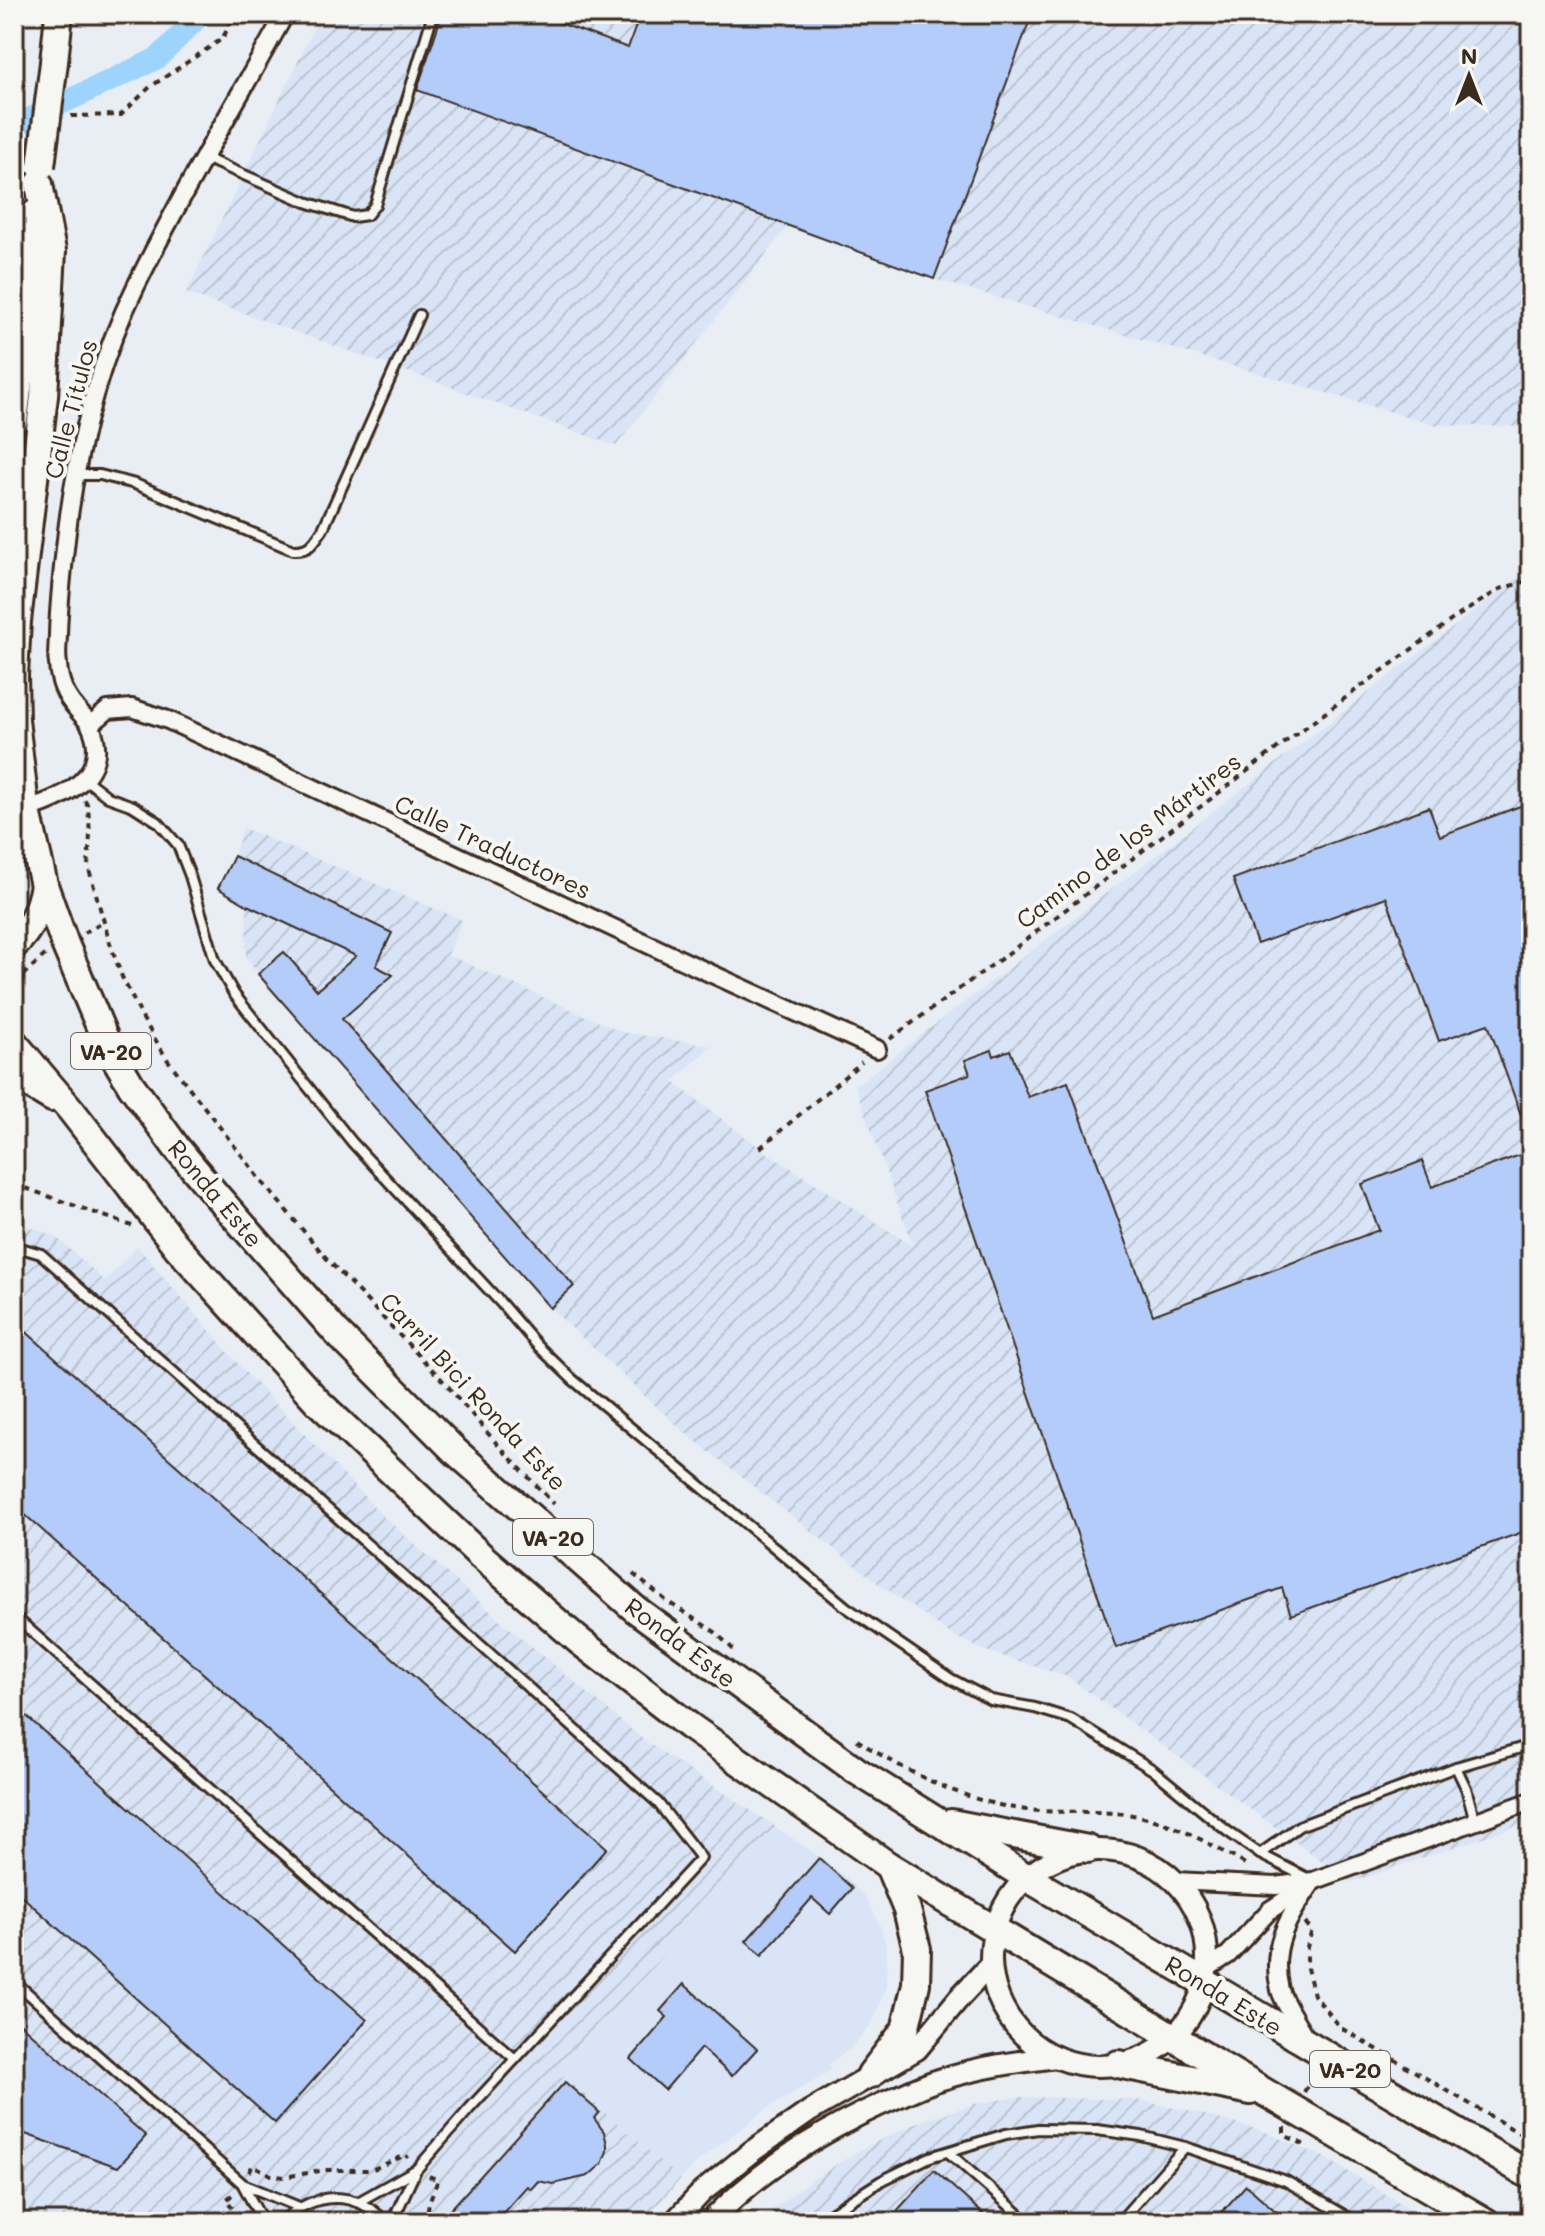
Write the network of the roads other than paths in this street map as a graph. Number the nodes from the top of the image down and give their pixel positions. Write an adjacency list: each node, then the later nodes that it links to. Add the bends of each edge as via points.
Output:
1 (59, 14): 5 (highway, bridge)
2 (285, 14): 4 (street, Calle Títulos)
3 (433, 14): 4 (lane, via 375,205 367,215 353,217 306,202)
4 (205, 158): 8 (street, Calle Títulos, via 135,288 92,404)
5 (40, 175): 7 (highway); 11 (highway, Ronda Este, via 52,251 44,396 14,675)
6 (419, 315): 8 (lane, via 312,546 293,550 135,484)
7 (14, 420)
8 (76, 475): 9 (street, Calle Títulos, via 59,600 57,663 63,691)
9 (90, 725): 10 (street, via 96,747); 15 (street, Calle Traductores, via 108,710 132,708 168,720)
10 (85, 779): 11 (street, via 53,801); 26 (lane, via 158,822 178,845 215,960 234,994 352,1142 572,1379 859,1616 991,1700 1071,1719 1153,1770)
11 (22, 796): 12 (highway, Ronda Este / VA-20)
12 (44, 885): 13 (highway, via 36,915); 23 (highway, Ronda Este / VA-20, via 80,983 131,1085 176,1147 336,1332 455,1451 635,1609 857,1771)
13 (14, 945)
14 (14, 1043): 17 (highway, VA-20)
15 (877, 1049)
16 (14, 1075): 17 (highway)
17 (71, 1110): 27 (highway, VA-20, via 178,1248 254,1334 481,1556 689,1726)
18 (14, 1246): 38 (lane, via 41,1254 658,1803 701,1858)
19 (14, 1616): 38 (lane)
20 (1531, 1745): 21 (lane)
21 (1456, 1767): 24 (lane); 26 (lane, via 1299,1826)
22 (1531, 1801): 24 (street)
23 (940, 1821): 25 (highway); 28 (highway, Ronda Este / VA-20)
24 (1475, 1821): 30 (street)
25 (1088, 1849): 28 (street, via 1053,1860); 29 (street, via 1134,1856)
26 (1260, 1854): 30 (lane)
27 (889, 1866): 31 (highway, VA-20); 40 (highway, via 917,1949 916,1984 905,2030)
28 (1026, 1877): 31 (street); 33 (highway, Ronda Este / VA-20)
29 (1175, 1881): 30 (street, via 1276,1886); 33 (street, via 1204,1928)
30 (1313, 1881): 33 (street, via 1270,1910); 36 (street, via 1294,1909 1276,1954 1281,1992)
31 (994, 1930): 32 (street); 35 (highway, VA-20)
32 (991, 1964): 37 (street, via 1005,2012 1020,2032); 40 (street, via 917,2049)
33 (1205, 1976): 35 (street, via 1193,2012); 36 (highway, Ronda Este / VA-20)
34 (14, 1981): 46 (lane)
35 (1173, 2036): 39 (street, via 1147,2055); 41 (highway, VA-20)
36 (1318, 2050): 45 (highway, Ronda Este / VA-20)
37 (1056, 2057): 39 (street, via 1086,2065); 54 (street, via 952,2076 877,2105 774,2165)
38 (515, 2059): 44 (lane)
39 (1118, 2064): 41 (highway)
40 (871, 2074): 53 (street, via 751,2152)
41 (1266, 2093): 59 (highway, VA-20, via 1288,2120)
42 (1185, 2147): 43 (lane, via 1097,2130 1038,2129); 57 (lane); 58 (lane, via 1286,2181)
43 (948, 2152): 55 (lane, via 881,2181); 56 (lane)
44 (416, 2170): 47 (lane); 52 (lane)
45 (1531, 2176)
46 (243, 2184): 48 (lane); 49 (lane)
47 (358, 2202): 48 (lane, via 318,2199); 51 (lane)
48 (299, 2207): 50 (lane)
49 (263, 2222)
50 (282, 2222)
51 (386, 2222)
52 (392, 2222)
53 (674, 2222)
54 (710, 2222)
55 (817, 2222)
56 (1028, 2222)
57 (1119, 2222)
58 (1356, 2222)
59 (1486, 2222)

